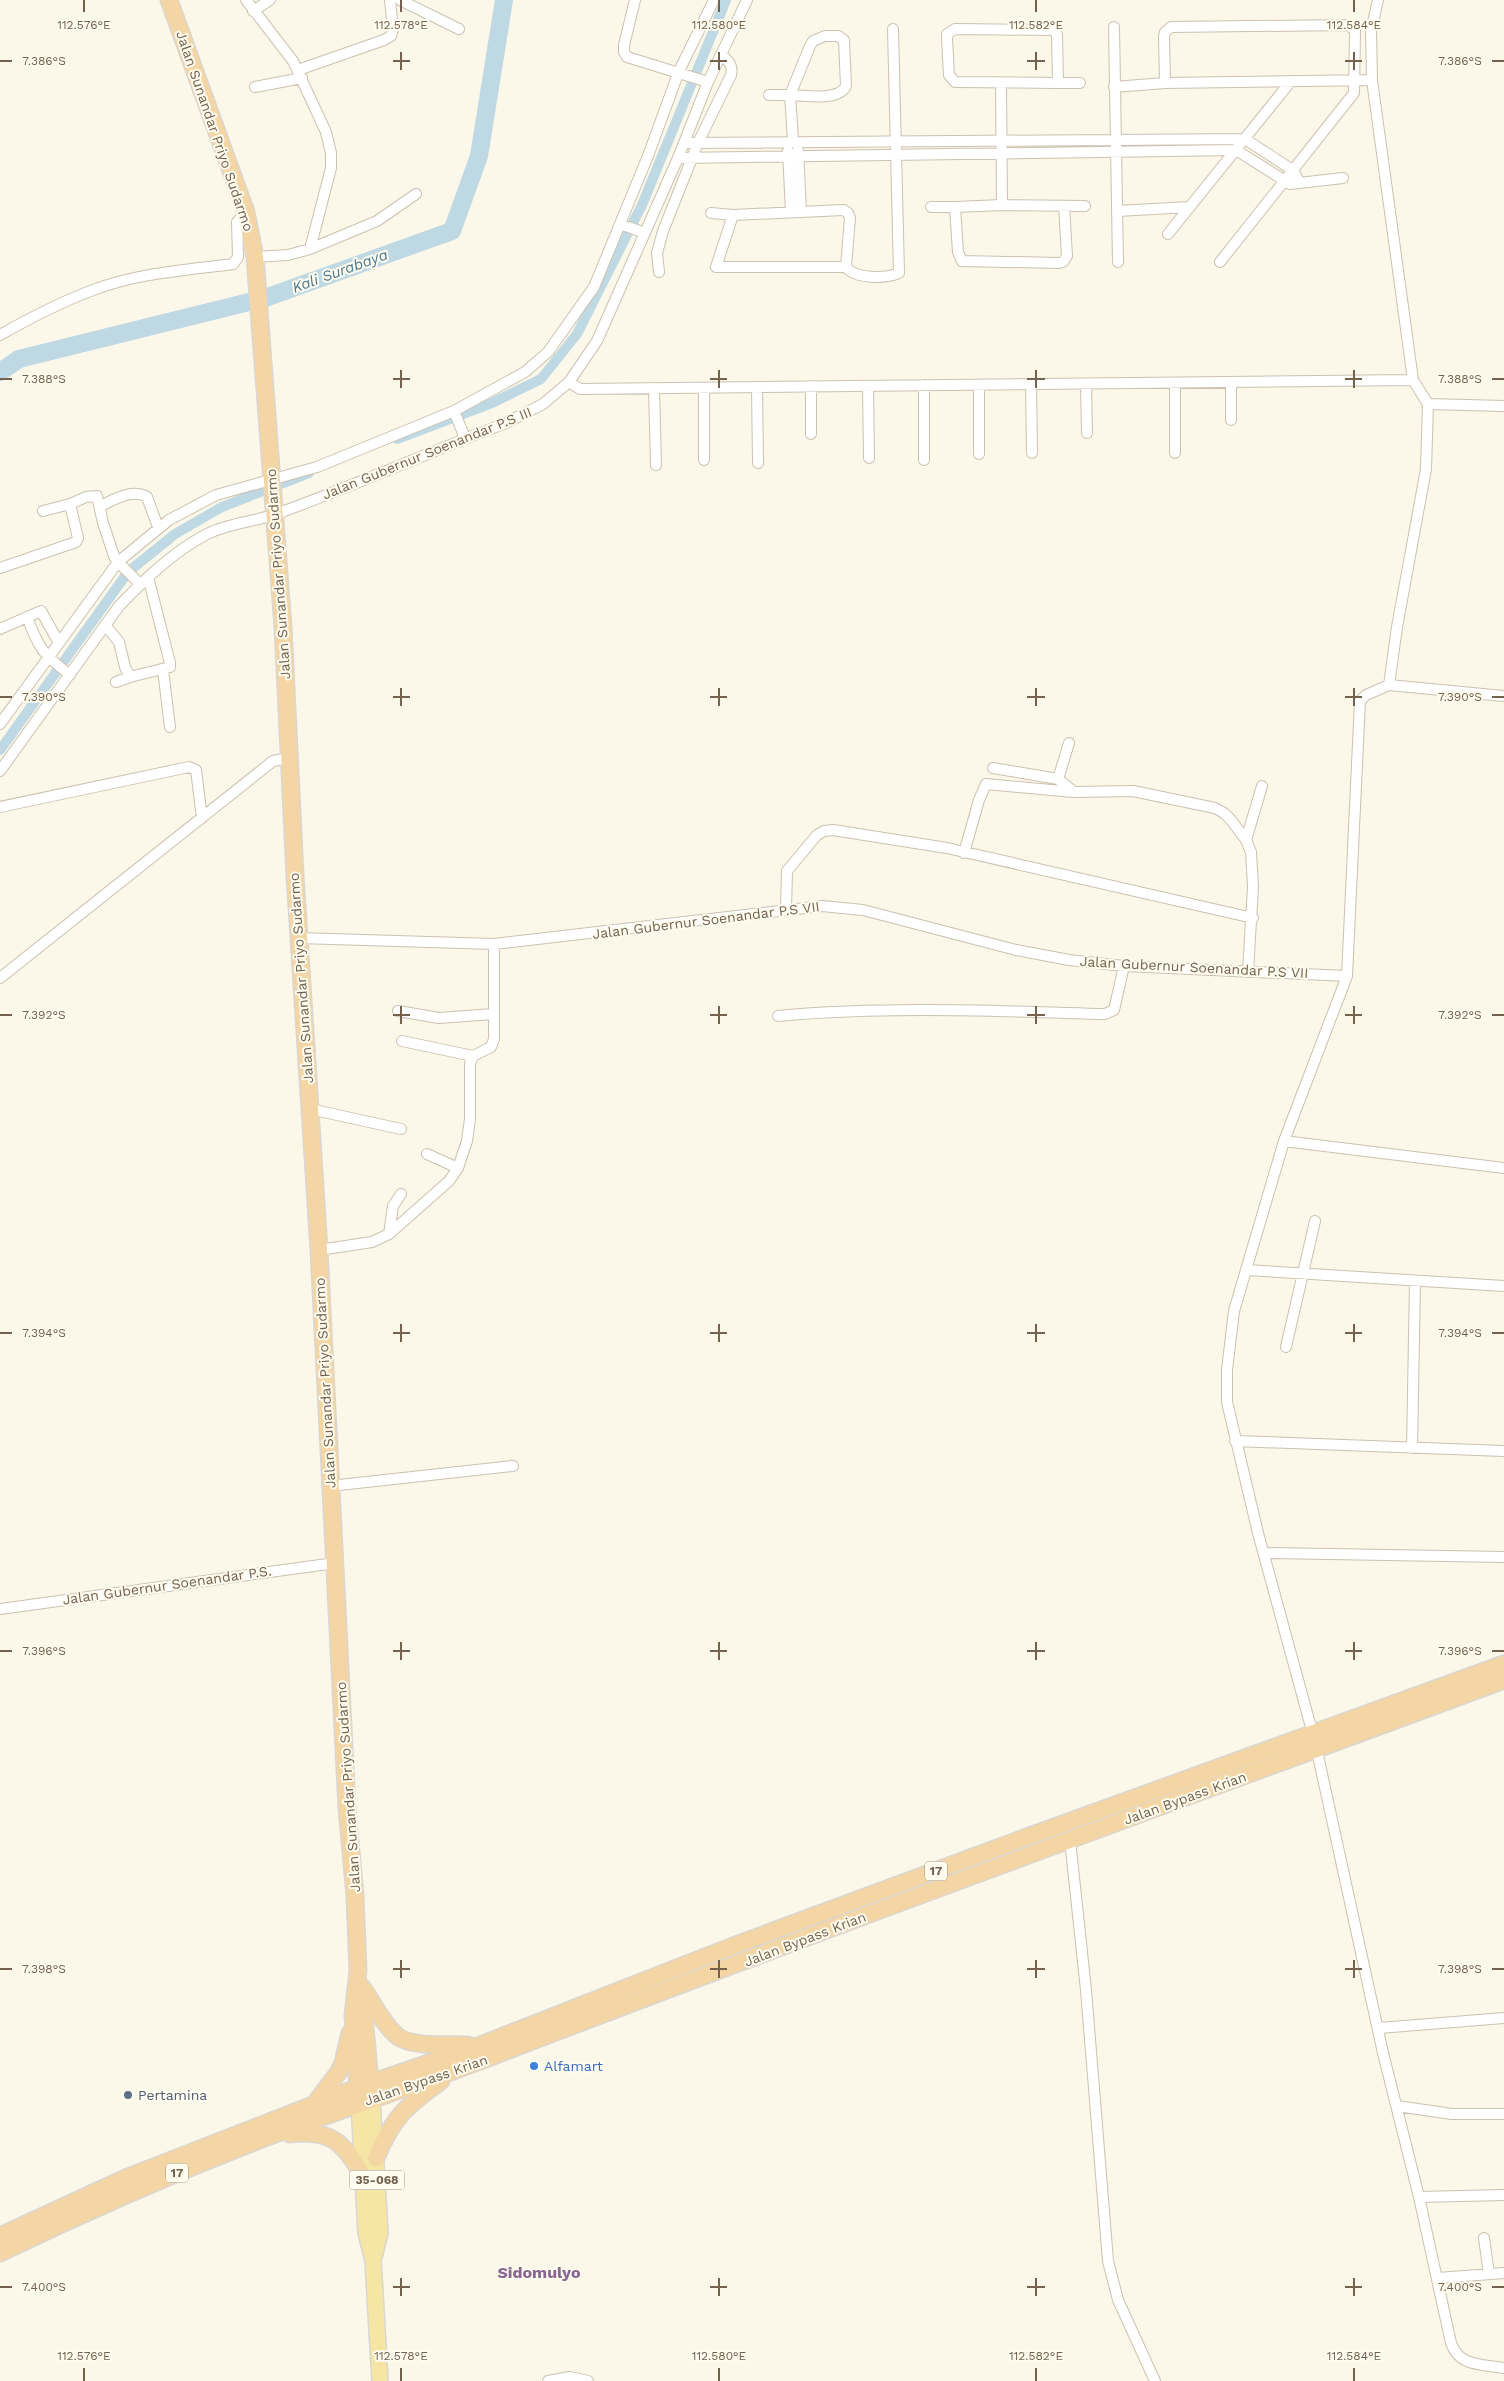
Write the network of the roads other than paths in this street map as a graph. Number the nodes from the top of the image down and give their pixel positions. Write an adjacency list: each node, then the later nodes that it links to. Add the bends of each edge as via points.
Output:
1 (169, 0): 55 (highway, Jalan Sunandar Priyo Sudarmo)
2 (246, 0): 10 (street)
3 (270, 0): 10 (street)
4 (390, 0): 16 (street, via 391,36)
5 (400, 0): 12 (street)
6 (635, 0): 15 (street, via 625,33 624,52 627,56)
7 (714, 0): 15 (street)
8 (747, 0): 14 (street, Jalan Gubernur Soenandar P.S III)
9 (1378, 0): 18 (street, via 1371,31)
10 (253, 11): 16 (street, via 287,50)
11 (1114, 27): 25 (street)
12 (459, 29)
13 (893, 29): 31 (street)
14 (721, 55): 19 (street, Jalan Gubernur Soenandar P.S III); 35 (street, via 732,68 731,75)
15 (681, 72): 19 (street); 59 (street)
16 (300, 74): 26 (street); 62 (street, via 326,132 331,154 328,183)
17 (1355, 80): 18 (street); 20 (street); 23 (street, via 1356,31 1348,25 1175,27 1168,29 1164,37); 43 (street, via 1354,94)
18 (1372, 80): 69 (street)
19 (706, 81): 34 (street, Jalan Gubernur Soenandar P.S III)
20 (1291, 81): 23 (street); 29 (street)
21 (1058, 83): 22 (street); 24 (street); 24 (street, via 1057,35 1054,30 951,31 947,39 951,79 961,83)
22 (1080, 83)
23 (1165, 83): 25 (street)
24 (1001, 84): 32 (street)
25 (1114, 86): 30 (street)
26 (255, 87)
27 (769, 95): 28 (street)
28 (790, 96): 28 (street, via 813,41 825,36 841,37 845,44 846,86 843,90 836,95); 33 (street)
29 (1245, 138): 30 (street); 36 (street); 43 (street)
30 (1115, 140): 32 (street); 37 (street)
31 (897, 141): 32 (street); 33 (street); 39 (street)
32 (1001, 141): 38 (street)
33 (793, 142): 35 (street); 40 (street)
34 (684, 143): 35 (street); 41 (street, Jalan Gubernur Soenandar P.S III)
35 (698, 143): 42 (street)
36 (1236, 150): 37 (street); 45 (street); 53 (street)
37 (1115, 152): 38 (street); 54 (street)
38 (1002, 154): 39 (street); 48 (street)
39 (897, 155): 40 (street); 66 (street, via 900,271 891,275 855,275)
40 (794, 156): 42 (street); 56 (street)
41 (678, 158): 42 (street); 60 (street, Jalan Gubernur Soenandar P.S III)
42 (692, 158): 67 (street, via 659,245 656,258)
43 (1294, 172): 45 (street); 46 (street)
44 (1343, 178): 46 (street)
45 (1285, 181): 46 (street); 65 (street)
46 (1299, 182)
47 (416, 194): 62 (street, via 377,221)
48 (1002, 205): 49 (street); 52 (street)
49 (1064, 206): 50 (street); 52 (street, via 1067,256 1059,263 962,261 958,252)
50 (1085, 206)
51 (931, 207): 52 (street)
52 (955, 207)
53 (1190, 207): 54 (street); 61 (street)
54 (1117, 211): 64 (street)
55 (246, 212): 63 (highway, Jalan Sunandar Priyo Sudarmo); 68 (street, via 237,222 238,257 233,264 147,276 94,289)
56 (796, 212): 58 (street); 66 (street, via 844,210 848,213)
57 (711, 213): 58 (street)
58 (733, 216): 66 (street, via 716,266)
59 (623, 225): 60 (street); 84 (street, via 594,287 548,352 525,372)
60 (643, 232): 70 (street, Jalan Gubernur Soenandar P.S III, via 598,341)
61 (1168, 234)
62 (310, 249): 63 (street)
63 (255, 260): 97 (highway, Jalan Sunandar Priyo Sudarmo)
64 (1118, 262)
65 (1220, 262)
66 (846, 267)
67 (659, 272)
68 (0, 335)
69 (1413, 380): 71 (street); 82 (street)
70 (569, 382): 80 (street, via 580,389); 88 (street, Jalan Gubernur Soenandar P.S III, via 543,404 506,423)
71 (1230, 382): 72 (street); 85 (street)
72 (1175, 383): 74 (street); 89 (street)
73 (1031, 384): 74 (street); 76 (street); 91 (street)
74 (1086, 384): 86 (street)
75 (924, 385): 76 (street); 78 (street); 94 (street)
76 (978, 385): 90 (street)
77 (811, 386): 78 (street); 79 (street); 87 (street)
78 (868, 386): 92 (street)
79 (757, 387): 81 (street); 95 (street)
80 (654, 388): 81 (street); 96 (street)
81 (704, 388): 93 (street)
82 (1428, 404): 83 (street); 115 (street, via 1426,469)
83 (1504, 406)
84 (454, 413): 88 (street); 97 (street, via 317,467)
85 (1230, 420)
86 (1087, 433)
87 (811, 434)
88 (464, 435): 100 (street, Jalan Gubernur Soenandar P.S III)
89 (1174, 452)
90 (979, 454)
91 (1032, 454)
92 (869, 458)
93 (704, 460)
94 (924, 460)
95 (758, 464)
96 (656, 465)
97 (272, 481): 100 (highway, Jalan Sunandar Priyo Sudarmo); 102 (street, via 216,495)
98 (70, 504): 99 (street, via 94,496); 101 (street); 104 (street, via 78,538 76,542)
99 (100, 506): 102 (street, via 129,494 142,494 147,497); 103 (street, via 103,523)
100 (274, 511): 105 (street, Jalan Gubernur Soenandar P.S III, via 208,533); 120 (highway, Jalan Sunandar Priyo Sudarmo)
101 (43, 512)
102 (158, 527): 103 (street)
103 (120, 564): 105 (street); 109 (street)
104 (0, 568)
105 (140, 579): 107 (street, Jalan Gubernur Soenandar P.S III); 111 (street, via 170,664)
106 (27, 617): 108 (street); 109 (street, via 41,611); 110 (street)
107 (105, 624): 112 (street, Jalan Gubernur Soenandar P.S III); 113 (street, via 119,642)
108 (0, 629)
109 (59, 643): 110 (street)
110 (50, 660): 112 (street); 117 (street)
111 (163, 670): 113 (street); 118 (street)
112 (68, 673): 122 (street, Jalan Gubernur Soenandar P.S III)
113 (130, 677): 114 (street)
114 (116, 682)
115 (1389, 685): 116 (street); 136 (street, via 1360,701)
116 (1504, 696)
117 (0, 724)
118 (170, 727)
119 (1069, 743): 123 (street)
120 (289, 758): 127 (street, via 273,761); 132 (highway, Jalan Sunandar Priyo Sudarmo)
121 (993, 768): 123 (street)
122 (0, 771)
123 (1058, 779): 125 (street)
124 (1262, 786): 128 (street)
125 (1074, 792): 128 (street, via 1133,791 1215,808); 129 (street, via 983,785)
126 (0, 807): 127 (street, via 188,767 196,770)
127 (202, 818): 137 (street)
128 (1245, 834): 131 (street, via 1253,870)
129 (964, 853): 130 (street, via 824,831 787,871); 131 (street)
130 (786, 908): 133 (street, Jalan Gubernur Soenandar P.S VII); 134 (street, Jalan Gubernur Soenandar P.S VII, via 822,906 862,910 1016,950)
131 (1253, 918): 135 (street)
132 (299, 938): 133 (street, Jalan Gubernur Soenandar P.S VII); 143 (highway, Jalan Sunandar Priyo Sudarmo)
133 (494, 944): 139 (street)
134 (1124, 966): 135 (street, Jalan Gubernur Soenandar P.S VII); 140 (street, via 1114,1010 1105,1014 892,1009)
135 (1248, 972): 136 (street, Jalan Gubernur Soenandar P.S VII)
136 (1347, 976): 145 (street)
137 (0, 978)
138 (398, 1011): 139 (street, via 439,1018)
139 (493, 1014): 142 (street, via 493,1043)
140 (778, 1016)
141 (402, 1041): 142 (street)
142 (473, 1056): 147 (street, via 470,1064 470,1119)
143 (310, 1109): 144 (street); 152 (highway, Jalan Sunandar Priyo Sudarmo)
144 (402, 1129)
145 (1284, 1141): 148 (street); 153 (street)
146 (427, 1154): 147 (street)
147 (458, 1168): 151 (street, via 449,1181)
148 (1504, 1168)
149 (401, 1194): 151 (street, via 393,1206)
150 (1315, 1221): 154 (street)
151 (389, 1234): 152 (street, via 372,1242)
152 (319, 1250): 162 (highway, Jalan Sunandar Priyo Sudarmo)
153 (1246, 1270): 154 (street); 158 (street, via 1234,1312 1227,1370 1227,1402)
154 (1303, 1274): 155 (street); 157 (street)
155 (1415, 1281): 156 (street); 159 (street)
156 (1504, 1286)
157 (1286, 1347)
158 (1236, 1440): 159 (street); 163 (street)
159 (1412, 1448): 160 (street)
160 (1504, 1451)
161 (513, 1466): 162 (street)
162 (330, 1486): 165 (highway, Jalan Sunandar Priyo Sudarmo)
163 (1264, 1553): 164 (street); 169 (street)
164 (1504, 1557)
165 (335, 1563): 166 (street, Jalan Gubernur Soenandar P.S.); 172 (highway, Jalan Sunandar Priyo Sudarmo)
166 (0, 1608)
167 (1504, 1664): 169 (highway, Jalan Bypass Krian / 17)
168 (1504, 1680): 170 (highway, Jalan Bypass Krian / 17)
169 (1312, 1733): 170 (street); 177 (highway, Jalan Bypass Krian / 17, via 733,1946)
170 (1316, 1750): 171 (highway, Jalan Bypass Krian / 17); 176 (street)
171 (1070, 1840): 178 (highway, Jalan Bypass Krian / 17); 199 (street, via 1108,2261 1118,2300)
172 (358, 1971): 173 (highway, Jalan Sunandar Priyo Sudarmo); 174 (highway, Jalan Sunandar Priyo Sudarmo)
173 (362, 1987): 177 (highway, via 385,2022 401,2039); 179 (highway, Jalan Sunandar Priyo Sudarmo)
174 (353, 2016): 179 (highway, Jalan Sunandar Priyo Sudarmo); 180 (highway, via 343,2063)
175 (1504, 2018): 176 (street)
176 (1379, 2028): 181 (street)
177 (478, 2046): 179 (highway, Jalan Bypass Krian / 17)
178 (456, 2071): 179 (highway, Jalan Bypass Krian / 17); 184 (highway, via 392,2124)
179 (365, 2093): 180 (highway, Jalan Bypass Krian / 17); 183 (highway, Jalan Bypass Krian / 17); 184 (main road, Jalan Sunandar Priyo Sudarmo / 35-068); 185 (main road, Jalan Sunandar Priyo Sudarmo / 35-068)
180 (313, 2106): 188 (highway, Jalan Bypass Krian / 17, via 128,2177)
181 (1397, 2106): 182 (street, via 1452,2114); 187 (street)
182 (1504, 2114)
183 (268, 2137): 185 (highway, via 298,2133 321,2134 334,2139 348,2151); 190 (highway, Jalan Bypass Krian / 17, via 72,2218)
184 (376, 2158): 191 (main road, Jalan Sunandar Priyo Sudarmo / 35-068, via 380,2233)
185 (363, 2176): 191 (main road, Jalan Sunandar Priyo Sudarmo / 35-068, via 366,2233)
186 (1504, 2195): 187 (street)
187 (1419, 2197): 194 (street)
188 (0, 2236)
189 (1484, 2238): 193 (street)
190 (0, 2253)
191 (373, 2260): 196 (main road, Jalan Sunandar Priyo Sudarmo / 35-068)
192 (1504, 2273): 193 (street)
193 (1489, 2274): 194 (street)
194 (1438, 2278): 195 (street, via 1454,2351 1463,2361)
195 (1504, 2368)
196 (380, 2380)
197 (548, 2381): 198 (street, via 570,2377)
198 (588, 2381)
199 (1155, 2381)

